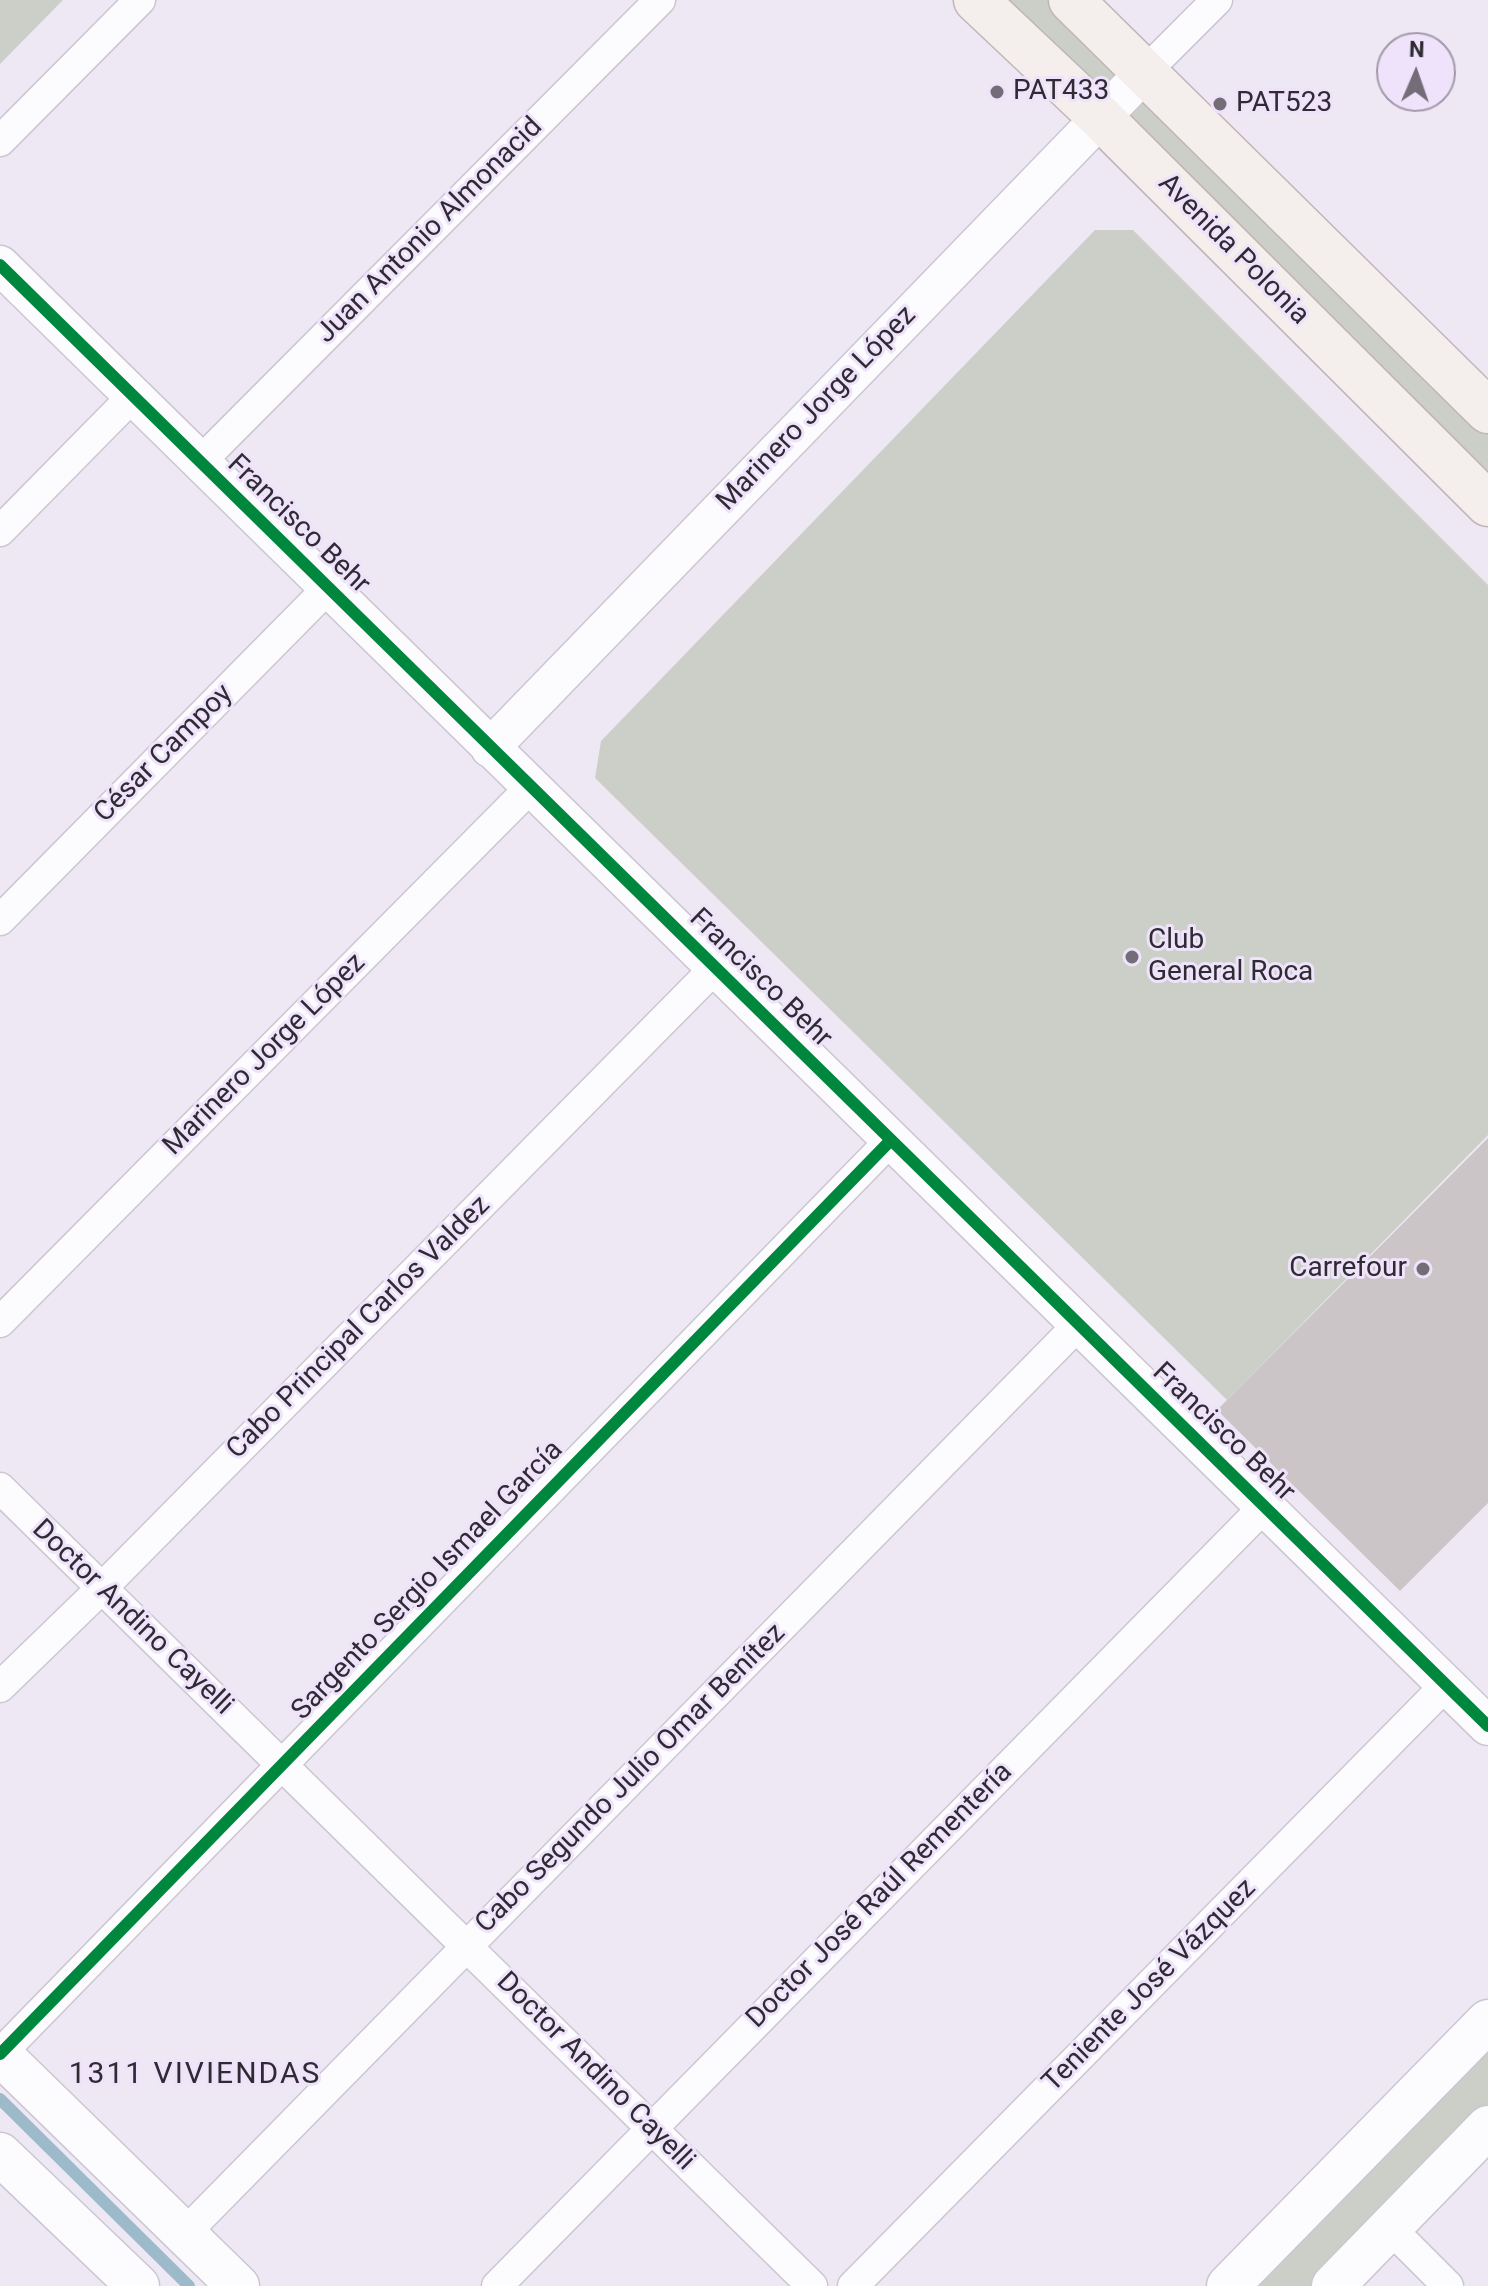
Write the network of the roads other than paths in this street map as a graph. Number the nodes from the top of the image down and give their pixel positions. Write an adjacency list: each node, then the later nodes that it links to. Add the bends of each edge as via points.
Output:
1 (140, 0): 8 (street)
2 (660, 0): 12 (street, Juan Antonio Almonacid)
3 (976, 0): 7 (main road, Avenida Polonia)
4 (1071, 0): 6 (main road)
5 (1217, 0): 6 (street)
6 (1145, 72): 7 (street, Marinero Jorge López); 11 (main road)
7 (1100, 117): 13 (main road, Avenida Polonia); 16 (street, Marinero Jorge López)
8 (0, 141)
9 (0, 265): 10 (street, Francisco Behr)
10 (133, 396): 12 (street, Francisco Behr); 14 (street)
11 (1488, 411)
12 (200, 462): 15 (street, Francisco Behr)
13 (1488, 504)
14 (0, 531)
15 (328, 588): 16 (street, Francisco Behr); 18 (street, César Campoy)
16 (490, 748): 17 (street, Francisco Behr)
17 (531, 787): 19 (street, Francisco Behr); 21 (street, Marinero Jorge López)
18 (0, 920)
19 (715, 968): 20 (street, Francisco Behr); 25 (street, Cabo Principal Carlos Valdez)
20 (891, 1140): 22 (street, Francisco Behr); 29 (street, Sargento Sergio Ismael García)
21 (0, 1322)
22 (1078, 1325): 24 (street, Francisco Behr); 30 (street, Cabo Segundo Julio Omar Benítez)
23 (0, 1488): 25 (street, Doctor Andino Cayelli)
24 (1264, 1507): 26 (street, Francisco Behr); 34 (street, Doctor José Raúl Rementería)
25 (102, 1588): 27 (street, Cabo Principal Carlos Valdez); 29 (street, Doctor Andino Cayelli)
26 (1446, 1685): 28 (street, Francisco Behr); 42 (street, Teniente José Vázquez)
27 (0, 1687)
28 (1488, 1726)
29 (282, 1765): 30 (street, Doctor Andino Cayelli); 32 (street, Sargento Sergio Ismael García)
30 (467, 1946): 34 (street, Doctor Andino Cayelli); 37 (street, Cabo Segundo Julio Omar Benítez)
31 (1488, 2021): 43 (main road)
32 (0, 2054): 37 (main road)
33 (1488, 2127): 36 (main road)
34 (652, 2128): 40 (street, Doctor José Raúl Rementería); 41 (street, Doctor Andino Cayelli)
35 (0, 2154): 38 (main road)
36 (1390, 2228): 44 (main road); 45 (street)
37 (185, 2233): 39 (main road)
38 (135, 2285)
39 (238, 2286)
40 (497, 2286)
41 (812, 2286)
42 (853, 2286)
43 (1228, 2286)
44 (1333, 2286)
45 (1448, 2286)

